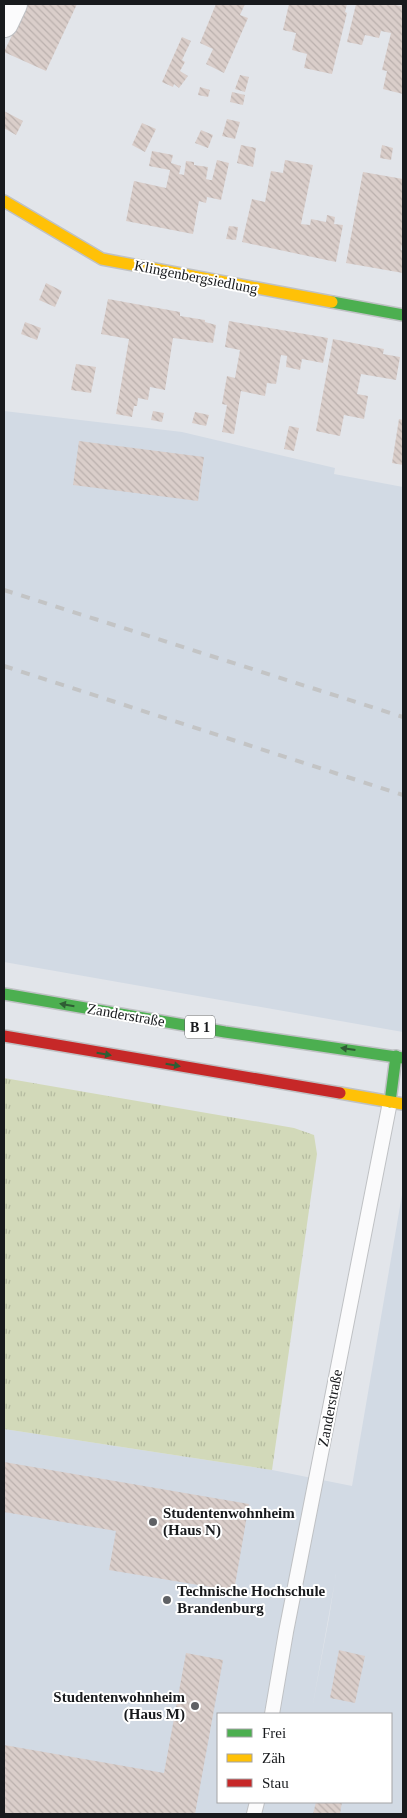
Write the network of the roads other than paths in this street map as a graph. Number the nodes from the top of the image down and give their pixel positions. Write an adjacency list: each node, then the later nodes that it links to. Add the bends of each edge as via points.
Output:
1 (13, 4): 2 (street)
2 (4, 23)
3 (4, 201): 4 (main road, Klingenbergsiedlung, via 102,259)
4 (403, 315)
5 (4, 994): 7 (main road, Zanderstraße / B 1, one-way to 5, via 225,1032)
6 (4, 1036): 8 (main road, one-way to 8)
7 (400, 1057): 8 (main road, Zanderstraße)
8 (396, 1103): 9 (lane, Zanderstraße, via 286,1632)
9 (272, 1713)

